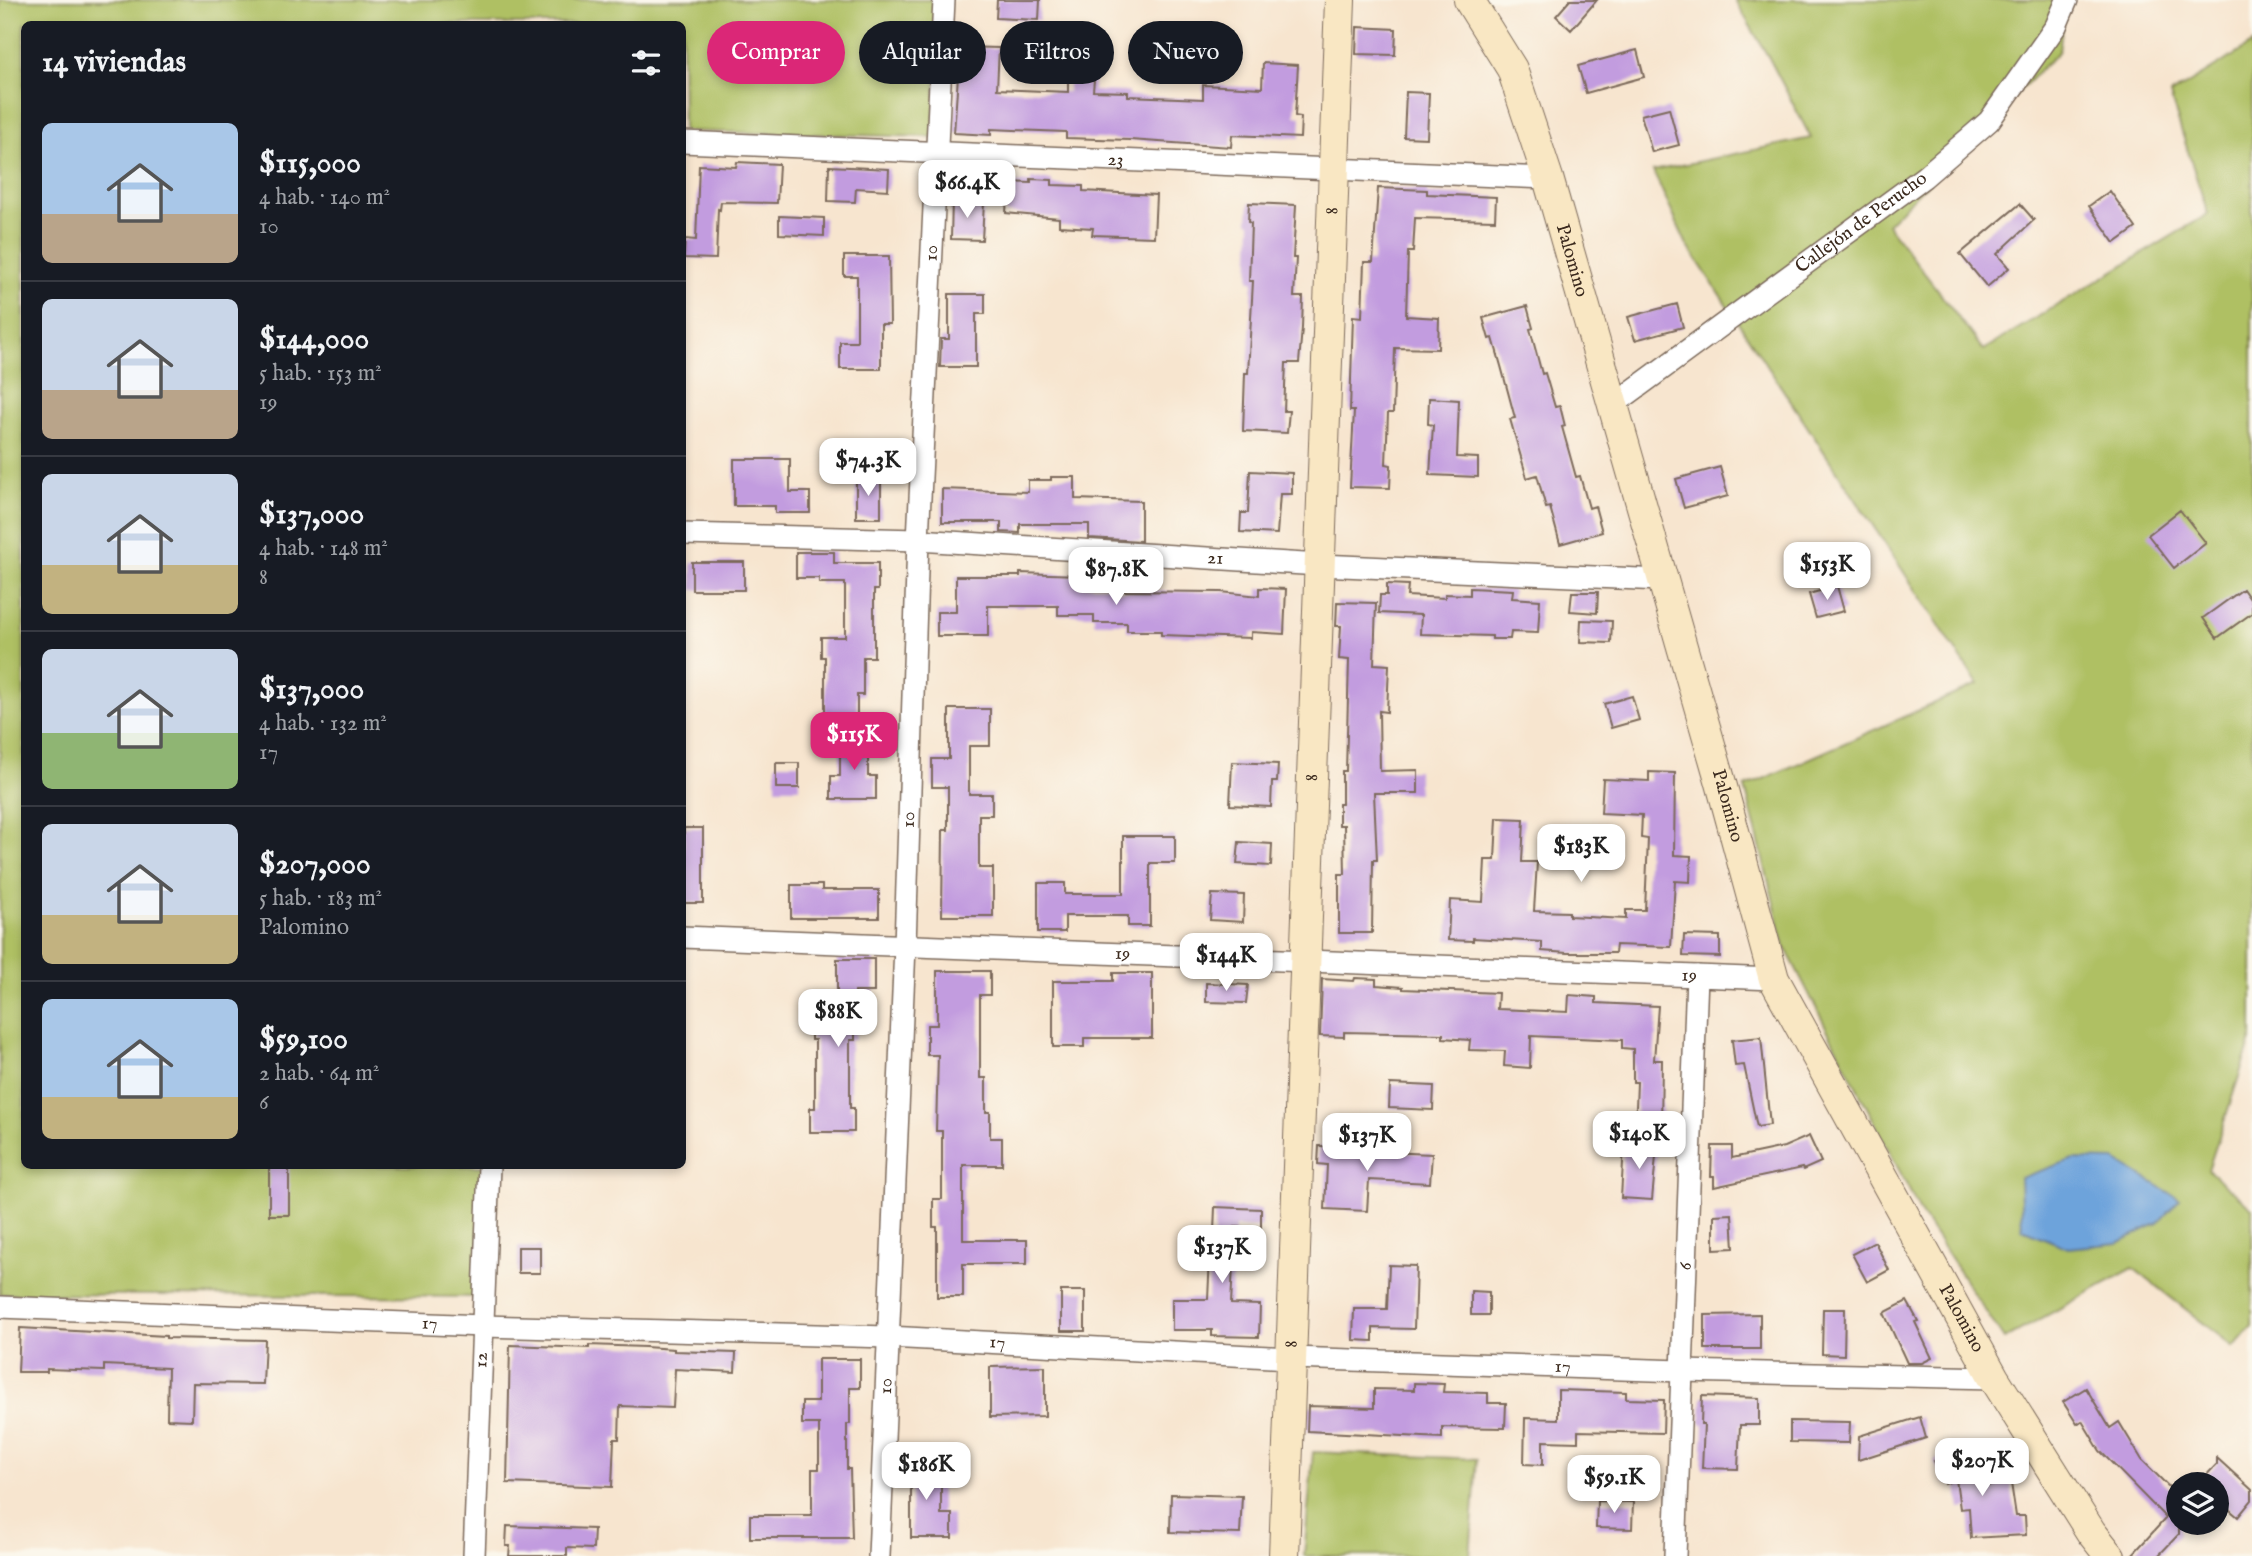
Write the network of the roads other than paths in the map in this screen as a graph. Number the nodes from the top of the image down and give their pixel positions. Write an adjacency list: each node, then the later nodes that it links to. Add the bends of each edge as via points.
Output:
1 (944, 0): 6 (street, 10)
2 (1340, 0): 7 (street, 8)
3 (1469, 0): 8 (street, Palomino, via 1512,69)
4 (2067, 0): 9 (street, Callejón de Perucho, via 2056,26 1989,121 1924,177)
5 (686, 142): 6 (street, 23)
6 (937, 153): 7 (street, 23); 11 (street, 10)
7 (1334, 169): 8 (street, 23); 12 (street, 8)
8 (1548, 178): 9 (street, Palomino)
9 (1613, 405): 13 (street, Palomino)
10 (686, 534): 11 (street, 21)
11 (918, 540): 12 (street, 21); 15 (street, 10)
12 (1320, 565): 13 (street, 21); 16 (street, 8)
13 (1662, 580): 18 (street, Palomino)
14 (686, 937): 15 (street, 19)
15 (905, 946): 16 (street, 19); 22 (street, 10)
16 (1305, 961): 17 (street, 19); 23 (street, 8)
17 (1697, 976): 18 (street, 19); 24 (street, 6)
18 (1774, 979): 25 (street, Palomino)
19 (489, 1169): 21 (street, 12)
20 (0, 1307): 21 (street, 17)
21 (483, 1326): 22 (street, 17); 26 (street, 12)
22 (888, 1337): 23 (street, 17); 27 (street, 10)
23 (1291, 1358): 24 (street, 17); 28 (street, 8)
24 (1682, 1371): 25 (street, 17); 29 (street, 6)
25 (1994, 1378): 30 (street, Palomino)
26 (474, 1556)
27 (879, 1556)
28 (1284, 1556)
29 (1675, 1556)
30 (2110, 1556)

